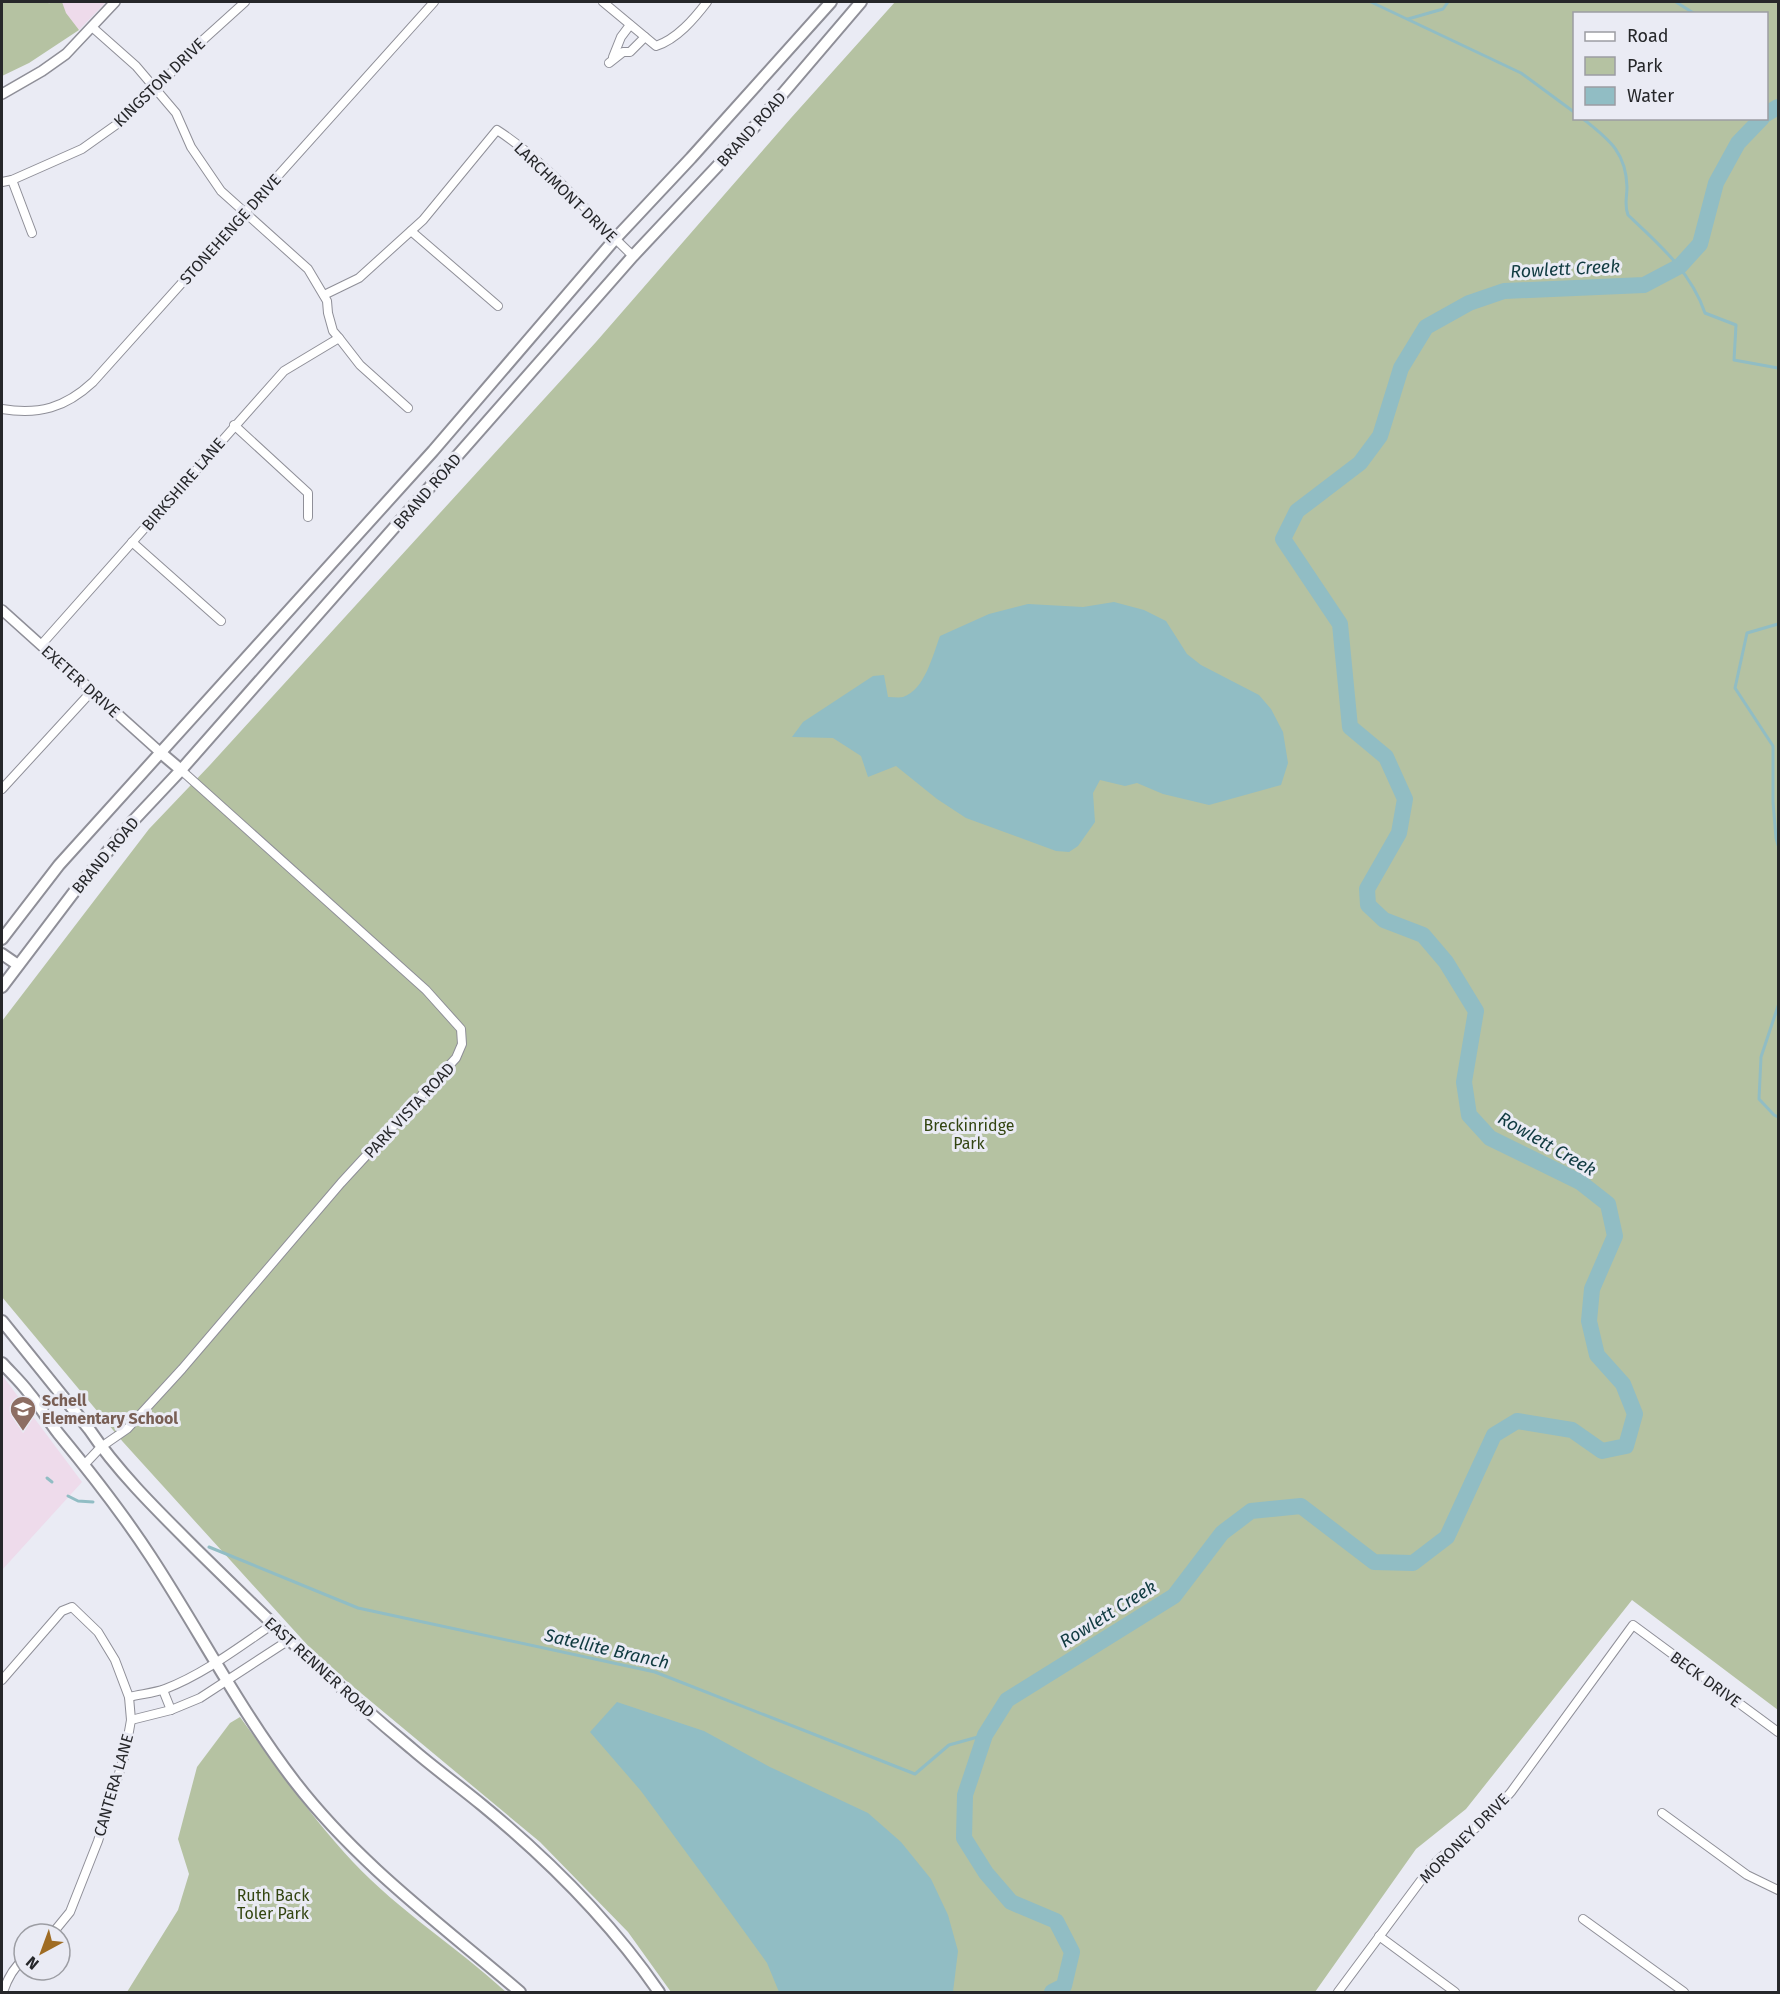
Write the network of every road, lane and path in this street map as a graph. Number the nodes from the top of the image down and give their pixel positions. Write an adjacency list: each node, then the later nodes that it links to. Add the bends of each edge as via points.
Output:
1 (115, 2): 9 (street)
2 (245, 2): 11 (street, KINGSTON DRIVE)
3 (434, 2): 15 (street, STONEHENGE DRIVE)
4 (603, 2): 8 (street)
5 (707, 2): 10 (street, via 667,42 656,46)
6 (831, 2): 18 (main road, BRAND ROAD)
7 (861, 2): 19 (main road, BRAND ROAD, via 756,125)
8 (630, 25): 10 (street); 10 (street, via 609,63 623,52 630,52)
9 (92, 27): 11 (street); 12 (street, via 66,54)
10 (645, 37)
11 (156, 89): 13 (street, KINGSTON DRIVE, via 82,149); 15 (street, via 176,113 209,175)
12 (2, 94)
13 (12, 180): 14 (street, KINGSTON DRIVE); 17 (street)
14 (2, 182)
15 (244, 213): 20 (street, via 308,269); 23 (street, STONEHENGE DRIVE, via 77,396 51,408 21,412)
16 (411, 231): 18 (street, LARCHMONT DRIVE, via 496,130 556,180); 20 (street, via 359,278); 21 (street)
17 (32, 233)
18 (615, 239): 19 (street, LARCHMONT DRIVE); 32 (main road, BRAND ROAD, via 433,451)
19 (633, 256): 33 (main road, BRAND ROAD)
20 (324, 295): 22 (street, via 333,331)
21 (498, 306)
22 (339, 338): 24 (street, via 360,365); 25 (street, BIRKSHIRE LANE, via 284,370)
23 (2, 408)
24 (408, 408)
25 (234, 426): 26 (street, via 308,493); 27 (street, BIRKSHIRE LANE)
26 (308, 517)
27 (132, 542): 29 (street); 30 (street, BIRKSHIRE LANE)
28 (2, 610): 30 (street, EXETER DRIVE)
29 (221, 621)
30 (41, 645): 31 (street, EXETER DRIVE)
31 (92, 691): 32 (street, EXETER DRIVE); 34 (street)
32 (161, 753): 33 (main road); 35 (main road, BRAND ROAD, via 59,865)
33 (181, 770): 37 (main road, BRAND ROAD, via 133,821); 41 (street, PARK VISTA ROAD, via 420,983 461,1029 462,1044 456,1058 341,1183 182,1369 127,1429)
34 (2, 789)
35 (2, 939)
36 (2, 954): 37 (main road)
37 (18, 965): 38 (main road, BRAND ROAD)
38 (2, 987)
39 (2, 1321): 41 (main road, EAST RENNER ROAD)
40 (2, 1363): 42 (main road)
41 (101, 1447): 42 (street, PARK VISTA ROAD); 43 (main road, EAST RENNER ROAD, via 183,1536)
42 (84, 1465): 46 (main road, via 150,1556)
43 (273, 1624): 45 (main road, EAST RENNER ROAD); 46 (street)
44 (1633, 1625): 53 (street, BECK DRIVE); 58 (street, MORONEY DRIVE, via 1511,1792 1428,1871)
45 (289, 1640): 48 (street); 62 (main road, EAST RENNER ROAD, via 555,1870 607,1924)
46 (215, 1662): 48 (main road); 49 (street)
47 (2, 1680): 50 (street, CANTERA LANE, via 62,1611 72,1607 104,1641)
48 (227, 1682): 51 (street); 61 (main road, via 295,1782 348,1842 406,1898)
49 (163, 1690): 50 (street); 51 (street)
50 (129, 1697): 52 (street, CANTERA LANE)
51 (171, 1710): 52 (street)
52 (131, 1720): 57 (street, CANTERA LANE, via 90,1862 70,1912)
53 (1779, 1732)
54 (1662, 1814): 55 (street, via 1747,1875)
55 (1779, 1890)
56 (1583, 1918): 65 (street)
57 (62, 1922)
58 (1379, 1936): 63 (street, MORONEY DRIVE); 64 (street)
59 (12, 1975): 60 (street)
60 (3, 1992)
61 (520, 1992)
62 (658, 1992)
63 (1338, 1992)
64 (1455, 1992)
65 (1684, 1992)

